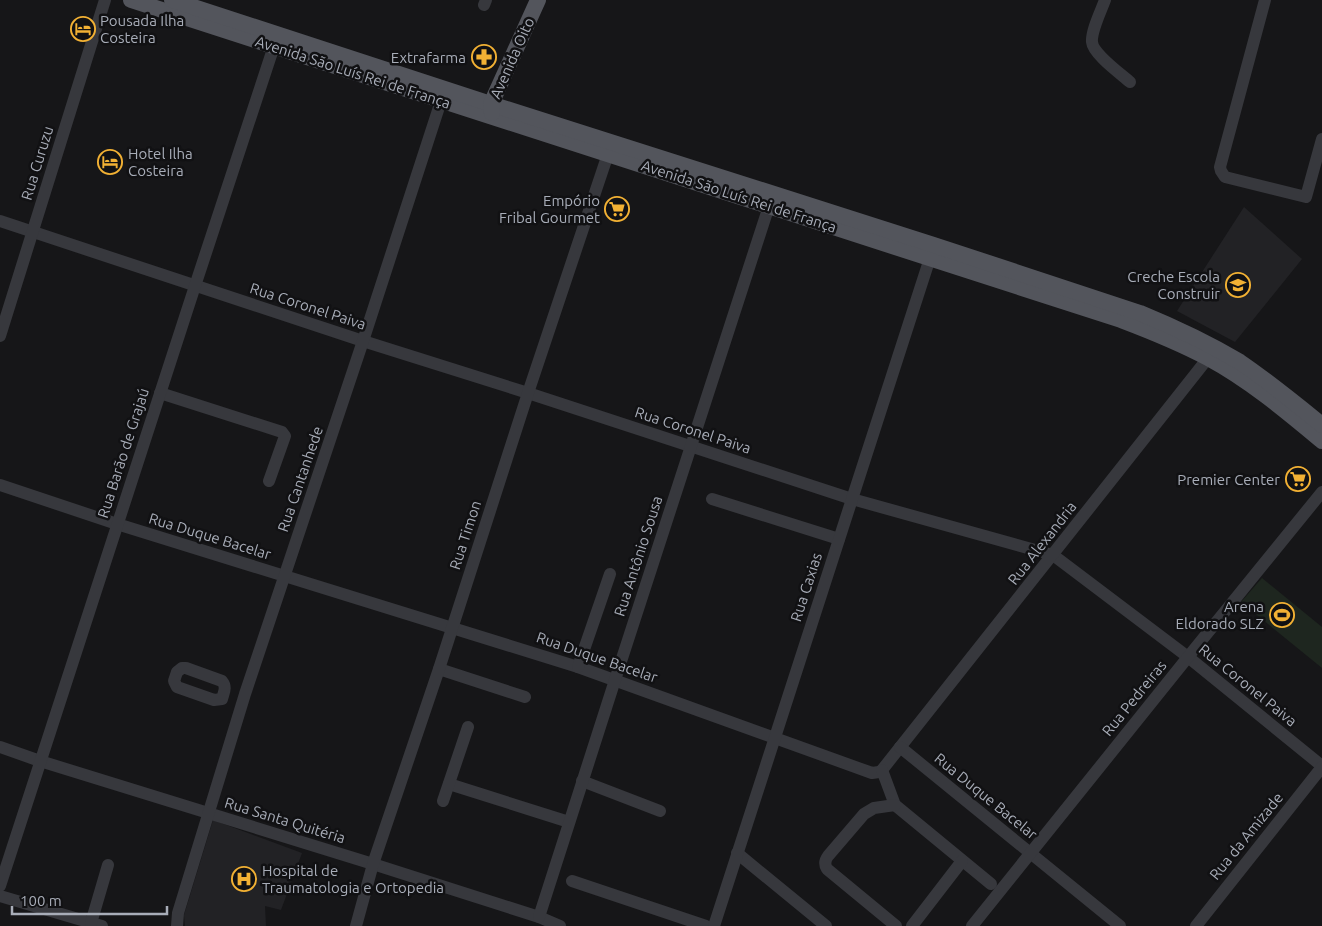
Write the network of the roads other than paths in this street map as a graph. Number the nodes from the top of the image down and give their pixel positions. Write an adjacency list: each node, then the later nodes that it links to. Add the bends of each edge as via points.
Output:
1 (105, 0): 15 (street, Rua Curuzu)
2 (131, 0): 7 (main road, Avenida São Luís Rei de França)
3 (172, 0): 7 (main road, Avenida São Luís Rei de França)
4 (538, 0): 10 (main road, Avenida Oito)
5 (1105, 0): 8 (street, via 1092,43 1095,50)
6 (1265, 0): 11 (street, via 1221,171 1225,177 1306,197)
7 (271, 39): 9 (main road, Avenida São Luís Rei de França); 10 (main road, Avenida São Luís Rei de França); 17 (street, Rua Barão de Grajaú)
8 (1130, 82)
9 (441, 101): 10 (main road, Avenida São Luís Rei de França); 19 (street, Rua Cantanhede)
10 (492, 110): 12 (main road, Avenida São Luís Rei de França); 23 (main road, Avenida São Luís Rei de França, via 934,245 1140,313 1168,324 1240,363)
11 (1322, 140)
12 (608, 154): 13 (main road, Avenida São Luís Rei de França); 22 (street, Rua Timon)
13 (770, 206): 16 (main road, Avenida São Luís Rei de França); 25 (street, Rua Antônio Sousa)
14 (0, 221): 15 (street, Rua Coronel Paiva)
15 (33, 232): 17 (street, Rua Coronel Paiva); 18 (street, Rua Curuzu)
16 (930, 258): 20 (main road, Avenida São Luís Rei de França, via 1121,320); 30 (street, Rua Caxias, via 899,369)
17 (194, 286): 19 (street, Rua Coronel Paiva); 21 (street, Rua Barão de Grajaú)
18 (0, 336)
19 (363, 341): 22 (street, Rua Coronel Paiva); 35 (street, Rua Cantanhede)
20 (1208, 358): 24 (main road, Avenida São Luís Rei de França, via 1253,387); 33 (street, Rua Alexandria)
21 (160, 393): 26 (street, via 282,432 285,436); 31 (street, Rua Barão de Grajaú)
22 (528, 393): 25 (street, Rua Coronel Paiva); 36 (street, Rua Timon)
23 (1322, 425)
24 (1322, 441)
25 (692, 447): 30 (street, Rua Coronel Paiva); 40 (street, Rua Antônio Sousa)
26 (269, 481)
27 (0, 485): 31 (street, Rua Duque Bacelar)
28 (1322, 492): 37 (street, Rua Pedreiras, via 1282,550)
29 (712, 498): 32 (street)
30 (852, 499): 32 (street, Rua Caxias); 33 (street, Rua Coronel Paiva)
31 (117, 524): 35 (street, Rua Duque Bacelar); 48 (street, Rua Barão de Grajaú)
32 (839, 539): 45 (street, Rua Caxias)
33 (1053, 555): 37 (street, Rua Coronel Paiva); 47 (street, Rua Alexandria)
34 (610, 574): 38 (street)
35 (284, 576): 36 (street, Rua Duque Bacelar); 42 (street, Rua Cantanhede)
36 (452, 627): 38 (street, Rua Duque Bacelar); 39 (street, Rua Timon)
37 (1188, 656): 49 (street, Rua Coronel Paiva); 59 (street, Rua Pedreiras)
38 (578, 667): 40 (street, Rua Duque Bacelar)
39 (439, 669): 43 (street); 61 (street, Rua Timon)
40 (615, 680): 45 (street, Rua Duque Bacelar); 51 (street, Rua Antônio Sousa)
41 (225, 688): 42 (street)
42 (245, 694): 56 (street, Rua Cantanhede)
43 (525, 697)
44 (468, 727): 52 (street)
45 (775, 737): 50 (street, Rua Duque Bacelar, via 872,773); 58 (street, Rua Caxias)
46 (0, 747): 48 (street, Rua Santa Quitéria)
47 (900, 747): 50 (street); 59 (street, Rua Duque Bacelar)
48 (40, 761): 56 (street, Rua Santa Quitéria); 65 (street, Rua Barão de Grajaú)
49 (1322, 767): 79 (street, Rua da Amizade)
50 (882, 770): 54 (street)
51 (582, 781): 55 (street); 57 (street, Rua Antônio Sousa)
52 (449, 784): 53 (street); 57 (street)
53 (443, 801)
54 (895, 805): 60 (street); 75 (street, via 874,808 864,814 828,856 825,866)
55 (660, 811)
56 (208, 814): 61 (street, Rua Santa Quitéria); 69 (street, Rua Cantanhede, via 178,913)
57 (569, 822): 67 (street, Rua Antônio Sousa)
58 (737, 853): 73 (street, Rua Caxias); 74 (street)
59 (1030, 854): 77 (street, Rua Pedreiras); 78 (street, Rua Duque Bacelar)
60 (962, 861): 64 (street); 76 (street)
61 (373, 864): 67 (street, Rua Santa Quitéria); 70 (street, Rua Timon)
62 (108, 865): 68 (street)
63 (572, 881): 72 (street)
64 (992, 884)
65 (0, 886)
66 (0, 896): 68 (street)
67 (539, 917): 71 (street, Rua Santa Quitéria)
68 (96, 924)
69 (177, 926)
70 (356, 926)
71 (560, 926)
72 (706, 926)
73 (714, 926)
74 (826, 926)
75 (896, 926)
76 (912, 926)
77 (972, 926)
78 (1120, 926)
79 (1196, 926)

